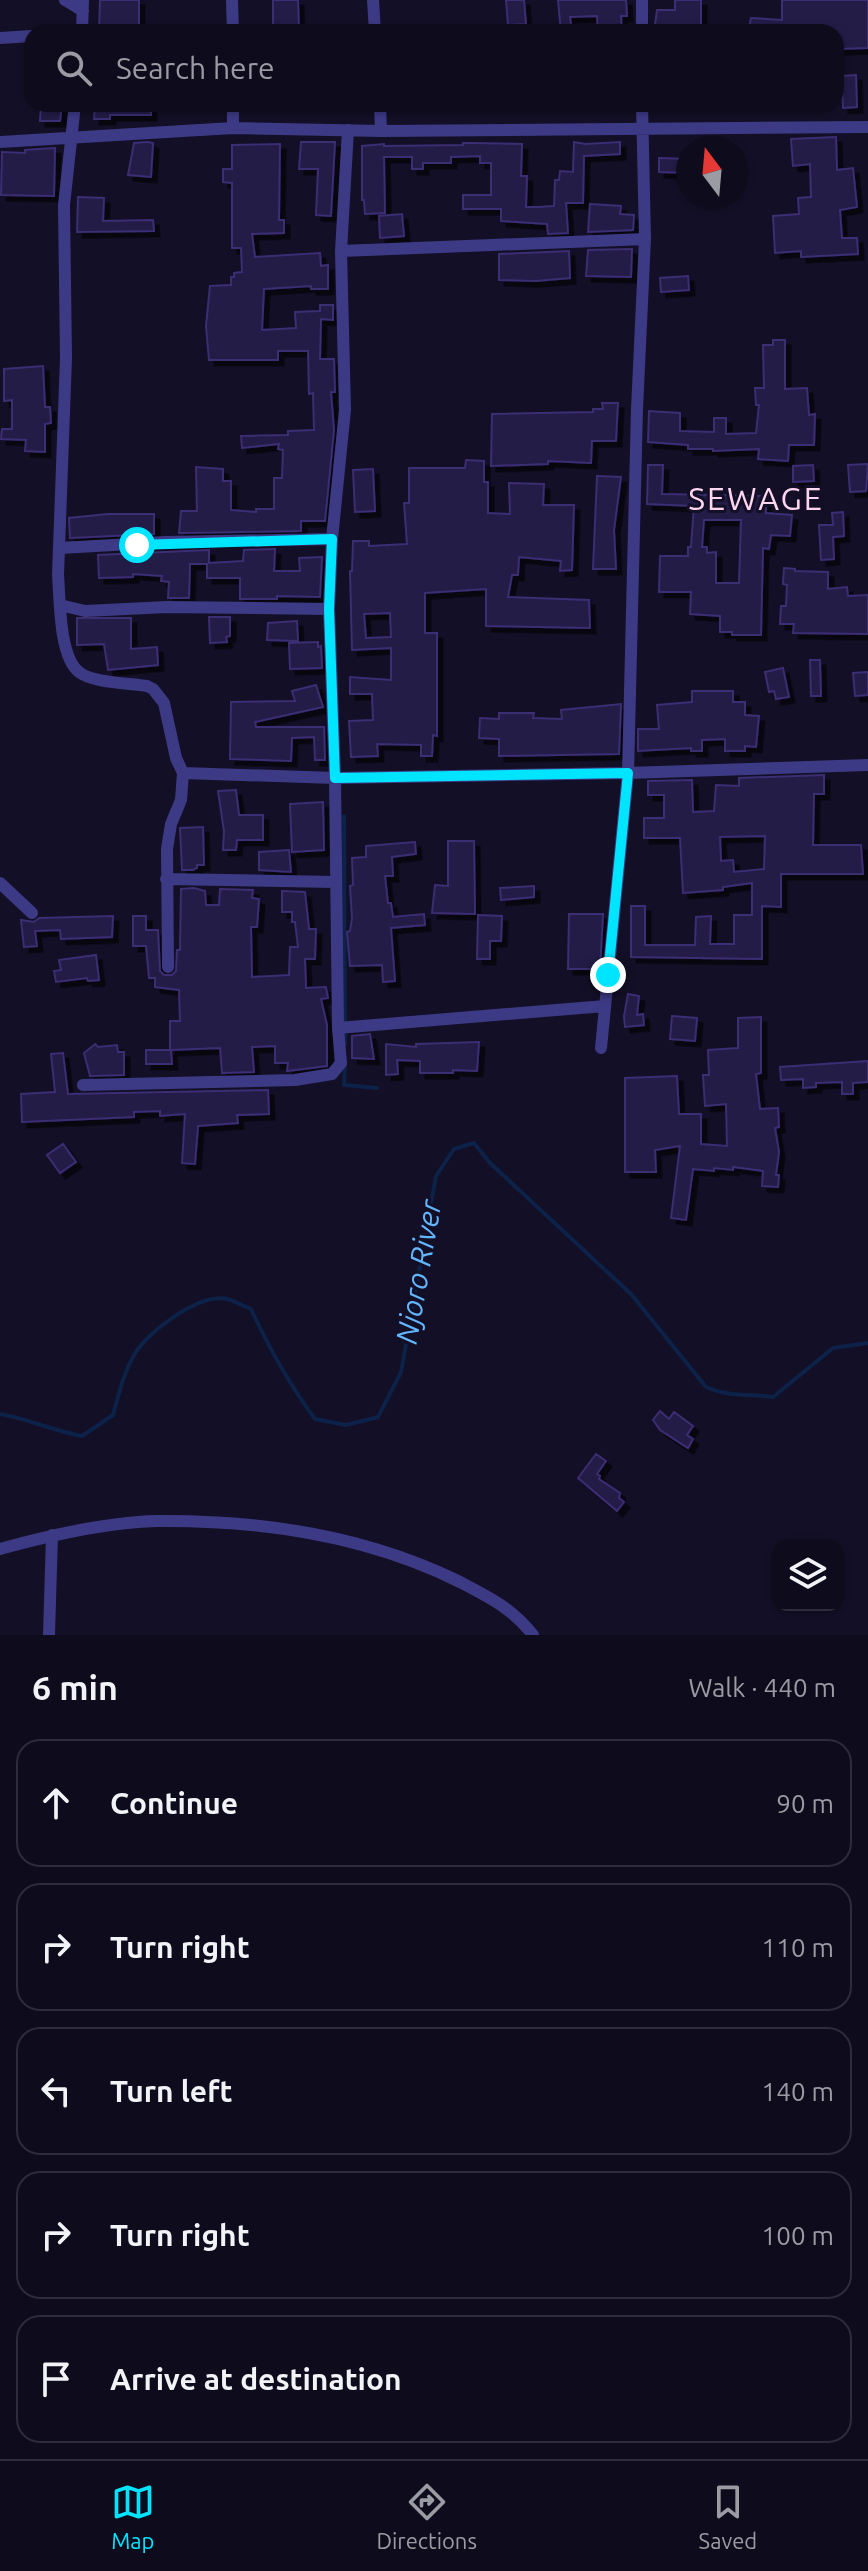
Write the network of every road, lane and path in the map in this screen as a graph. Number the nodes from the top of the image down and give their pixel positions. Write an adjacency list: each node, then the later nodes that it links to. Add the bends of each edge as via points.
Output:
1 (65, 0): 5 (street)
2 (232, 0): 6 (street)
3 (373, 0): 7 (street)
4 (642, 0): 8 (street)
5 (83, 6)
6 (233, 24)
7 (374, 24)
8 (642, 24)
9 (24, 36): 10 (street)
10 (0, 38)
11 (74, 112): 20 (street)
12 (233, 112): 16 (street)
13 (380, 112): 19 (street)
14 (642, 112): 17 (street)
15 (868, 127): 17 (street)
16 (233, 128): 18 (street); 20 (street)
17 (642, 128): 19 (street); 22 (street)
18 (348, 130): 19 (street); 23 (street)
19 (381, 131)
20 (72, 136): 21 (street); 25 (street, via 64,219)
21 (0, 142)
22 (645, 239): 23 (street); 30 (street)
23 (341, 251): 24 (street, via 345,410)
24 (332, 539): 25 (street); 27 (street)
25 (60, 548): 26 (street)
26 (60, 605): 27 (street, via 85,611); 29 (street, via 68,660 94,679 147,686 158,695)
27 (329, 609): 31 (street)
28 (868, 765): 30 (street)
29 (183, 773): 31 (street); 32 (street)
30 (628, 773): 31 (street); 37 (street)
31 (335, 778): 33 (street)
32 (166, 879): 33 (street); 36 (street)
33 (335, 882): 38 (street)
34 (0, 883): 35 (street)
35 (32, 913)
36 (168, 967)
37 (605, 1006): 38 (street); 39 (street)
38 (338, 1028): 40 (street, via 341,1063 332,1074 318,1078)
39 (601, 1048)
40 (83, 1085)
41 (52, 1535): 42 (street); 43 (street); 44 (street, via 154,1521 253,1525 338,1538 429,1567 482,1593 518,1616)
42 (0, 1549)
43 (49, 1635)
44 (533, 1635)

